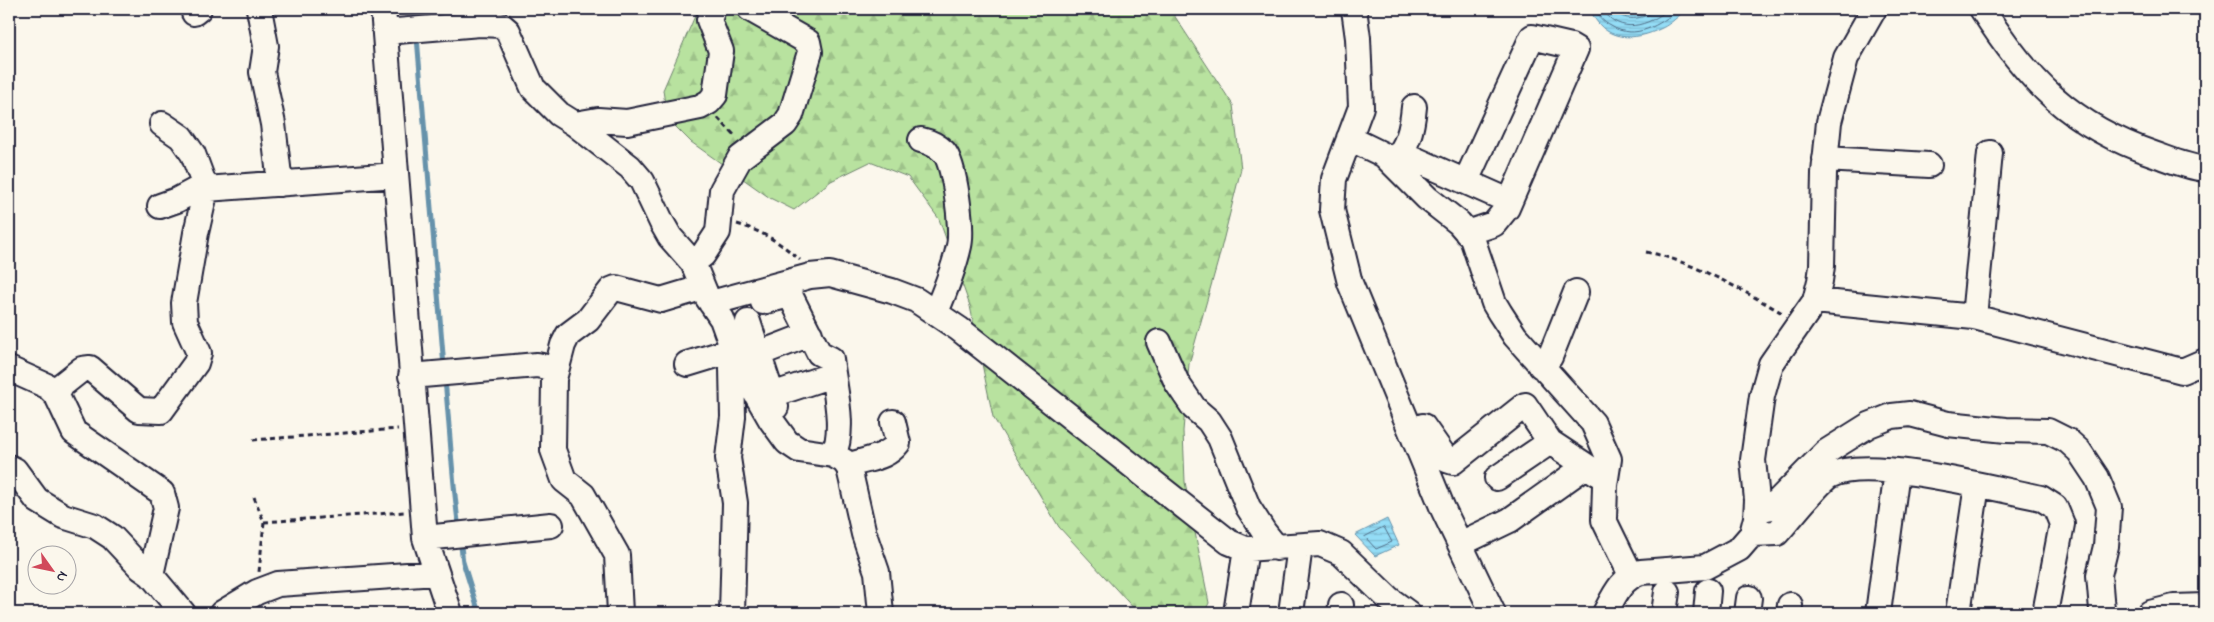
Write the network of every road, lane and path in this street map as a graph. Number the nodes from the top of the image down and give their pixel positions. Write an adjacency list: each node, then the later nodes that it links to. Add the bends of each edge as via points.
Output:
1 (259, 9): 24 (street, via 266,46 262,72 273,124)
2 (383, 9): 9 (street)
3 (714, 9): 10 (street, via 709,20 721,51 716,95)
4 (750, 9): 17 (street, via 808,42 810,52 791,115 785,124)
5 (1354, 9): 14 (street, via 1360,107)
6 (1874, 9): 19 (street, via 1846,58 1830,122)
7 (1982, 9): 21 (street, via 2027,72 2082,122 2116,141)
8 (481, 16): 9 (street); 13 (street, via 508,31 533,88 559,114)
9 (384, 32): 22 (street)
10 (703, 105): 13 (street, via 627,122 598,120); 17 (path, via 736,136)
11 (1414, 107): 18 (street, via 1412,129)
12 (162, 124): 25 (street, via 181,137 193,154)
13 (575, 124): 31 (street, via 630,167 642,181 670,237)
14 (1349, 138): 18 (street); 55 (street, via 1334,179 1332,210 1350,283)
15 (921, 140): 36 (street, via 934,143 946,154 952,169 960,227 960,245)
16 (1990, 153): 37 (street)
17 (742, 156): 28 (street, via 722,190)
18 (1396, 158): 23 (street); 29 (street, via 1426,198)
19 (1825, 159): 20 (street); 35 (street, via 1822,266)
20 (1928, 165)
21 (2205, 169)
22 (396, 175): 24 (street); 49 (street)
23 (1466, 181): 26 (street); 26 (street, via 1532,37 1571,46 1576,49)
24 (280, 184): 25 (street)
25 (206, 187): 27 (street); 50 (street, via 184,303 185,322 198,353 196,363 161,411 139,410 90,368 82,369)
26 (1509, 202): 29 (street, via 1494,224)
27 (160, 206)
28 (719, 223): 31 (street, via 718,232 703,255); 32 (path, via 734,223 754,229 784,246)
29 (1468, 232): 45 (street, via 1494,303 1515,336)
30 (1646, 252): 39 (path, via 1661,254 1737,287)
31 (693, 263): 34 (street)
32 (818, 275): 34 (street); 36 (street, via 830,274 892,291)
33 (1576, 292): 45 (street, via 1550,357)
34 (710, 300): 40 (street, via 790,295); 42 (street); 47 (street, via 691,291 661,300 616,288 611,290 588,320 568,335)
35 (1815, 301): 37 (street); 39 (street)
36 (936, 312): 73 (street, via 1229,542)
37 (1974, 318): 43 (street, via 2182,371)
38 (748, 322): 42 (street)
39 (1799, 323): 65 (street, via 1771,364 1762,396 1753,460)
40 (810, 334): 42 (street); 48 (street, via 819,353 831,359)
41 (1159, 342): 72 (street, via 1177,383 1220,438 1248,507 1264,532)
42 (743, 355): 44 (street); 51 (street); 54 (street); 83 (street, via 732,368 733,417 728,458 735,503)
43 (2205, 361)
44 (687, 364)
45 (1541, 366): 60 (street, via 1593,423 1609,459)
46 (9, 369): 50 (street, via 34,379)
47 (556, 369): 49 (street, via 537,365); 82 (street, via 553,450 564,480 583,495 617,555)
48 (832, 375): 51 (street); 58 (street)
49 (412, 376): 53 (street)
50 (53, 392): 75 (street, via 74,432 162,493 166,508)
51 (772, 395): 54 (street, via 782,425)
52 (893, 422): 58 (street, via 898,443 881,458)
53 (416, 428): 56 (path); 66 (street)
54 (778, 429): 58 (street, via 787,442 799,450)
55 (1411, 431): 57 (street, via 1423,426 1447,460 1453,462 1525,405); 71 (street)
56 (253, 440)
57 (1550, 442): 60 (street); 62 (street)
58 (840, 460): 84 (street, via 877,572)
59 (9, 467): 75 (street, via 15,470 37,500 63,516 103,531)
60 (1596, 471): 71 (street, via 1510,520); 76 (street, via 1604,520)
61 (1897, 471): 63 (street); 69 (street, via 1842,470 1827,478 1777,533); 90 (street)
62 (1497, 478)
63 (1977, 485): 91 (street); 92 (street, via 2041,498 2055,506 2062,524)
64 (254, 497): 67 (path)
65 (1757, 510): 69 (street); 93 (street, via 1772,507 1826,452 1869,425 1892,416 1910,414 1948,424 2048,431 2079,451 2097,478 2109,507 2106,546 2099,575)
66 (422, 511): 67 (path); 70 (street)
67 (264, 522): 77 (path)
68 (551, 525): 70 (street)
69 (1752, 534): 76 (street, via 1739,549 1705,567)
70 (425, 538): 74 (street)
71 (1460, 544): 88 (street)
72 (1289, 547): 73 (street); 86 (street); 87 (street, via 1320,544 1341,553)
73 (1246, 549): 85 (street)
74 (436, 573): 77 (street, via 278,584); 81 (street)
75 (152, 575): 79 (street)
76 (1631, 575): 89 (street, via 1622,583)
77 (256, 592): 80 (street)
78 (2205, 606): 94 (street, via 2174,607)
79 (183, 613)
80 (222, 613)
81 (450, 613)
82 (620, 613)
83 (732, 613)
84 (881, 613)
85 (1236, 613)
86 (1291, 613)
87 (1408, 613)
88 (1493, 613)
89 (1604, 613)
90 (1878, 613)
91 (1958, 613)
92 (2046, 613)
93 (2104, 613)
94 (2150, 613)

